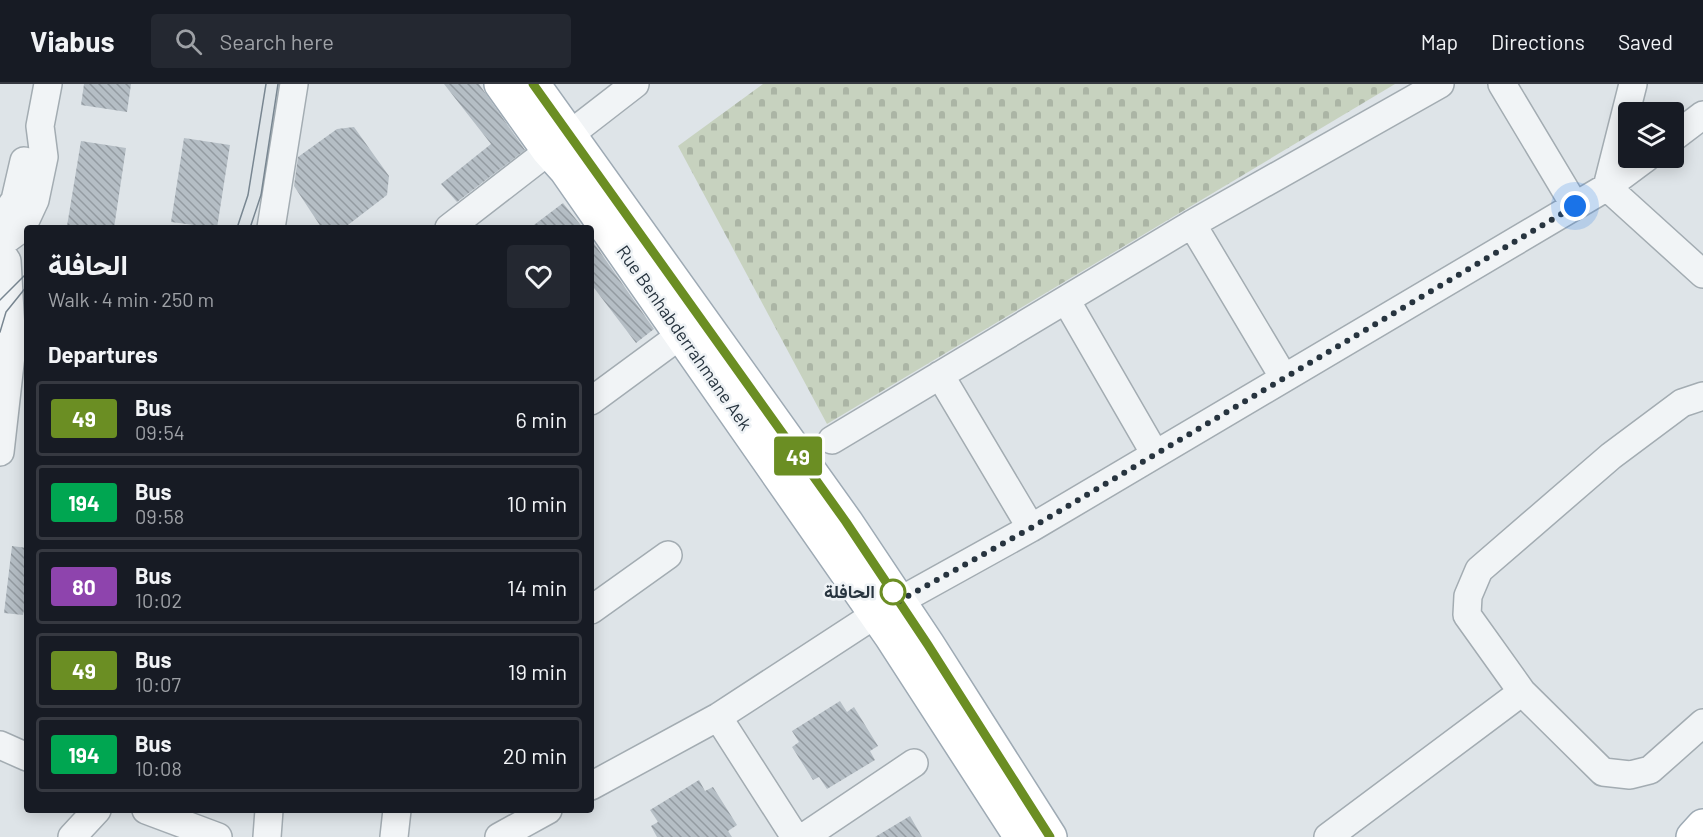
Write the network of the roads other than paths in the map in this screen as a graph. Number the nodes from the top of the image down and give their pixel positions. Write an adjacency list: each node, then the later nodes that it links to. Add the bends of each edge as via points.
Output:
1 (48, 84): 18 (street, via 40,126 30,138 15,200)
2 (294, 84): 16 (street)
3 (501, 84): 11 (main road, Rue Benhabderrahmane Aek)
4 (533, 84): 11 (main road, Rue Benhabderrahmane Aek)
5 (635, 84): 11 (street)
6 (1440, 84): 15 (street)
7 (1502, 84): 14 (street)
8 (1633, 84): 13 (street)
9 (1703, 115): 10 (street)
10 (1684, 129)
11 (559, 141): 17 (street); 21 (main road, Rue Benhabderrahmane Aek, via 566,170); 32 (main road, Rue Benhabderrahmane Aek, via 846,522)
12 (1633, 168): 13 (street)
13 (1607, 187): 14 (street); 19 (street)
14 (1575, 206): 23 (street)
15 (1192, 224): 20 (street); 23 (street)
16 (271, 225)
17 (453, 225)
18 (0, 236): 27 (street, via 7,261 12,346)
19 (1703, 274)
20 (1066, 300): 22 (street); 28 (street)
21 (682, 334): 25 (street); 32 (main road, Rue Benhabderrahmane Aek)
22 (940, 375): 26 (street); 29 (street)
23 (1284, 378): 28 (street)
24 (1703, 396): 33 (street, via 1682,403 1611,456 1479,570 1468,596 1467,615)
25 (594, 399)
26 (832, 440)
27 (0, 452)
28 (1155, 454): 29 (street)
29 (1031, 528): 32 (street)
30 (668, 555): 31 (street)
31 (594, 608)
32 (887, 608): 34 (street); 53 (main road, Rue Benhabderrahmane Aek); 54 (main road, Rue Benhabderrahmane Aek)
33 (1522, 692): 35 (street, via 1602,772 1630,775 1650,770); 55 (street)
34 (718, 717): 39 (street); 51 (street)
35 (1703, 723)
36 (0, 745): 37 (street)
37 (24, 756)
38 (914, 763): 52 (street)
39 (594, 784)
40 (94, 813): 46 (street)
41 (155, 813): 47 (street)
42 (270, 813): 48 (street)
43 (397, 813): 49 (street)
44 (543, 813): 50 (street)
45 (1703, 826): 56 (main road)
46 (72, 837)
47 (218, 837)
48 (267, 837)
49 (394, 837)
50 (499, 837)
51 (795, 837)
52 (804, 837)
53 (1021, 837)
54 (1050, 837)
55 (1328, 837)
56 (1693, 837)

